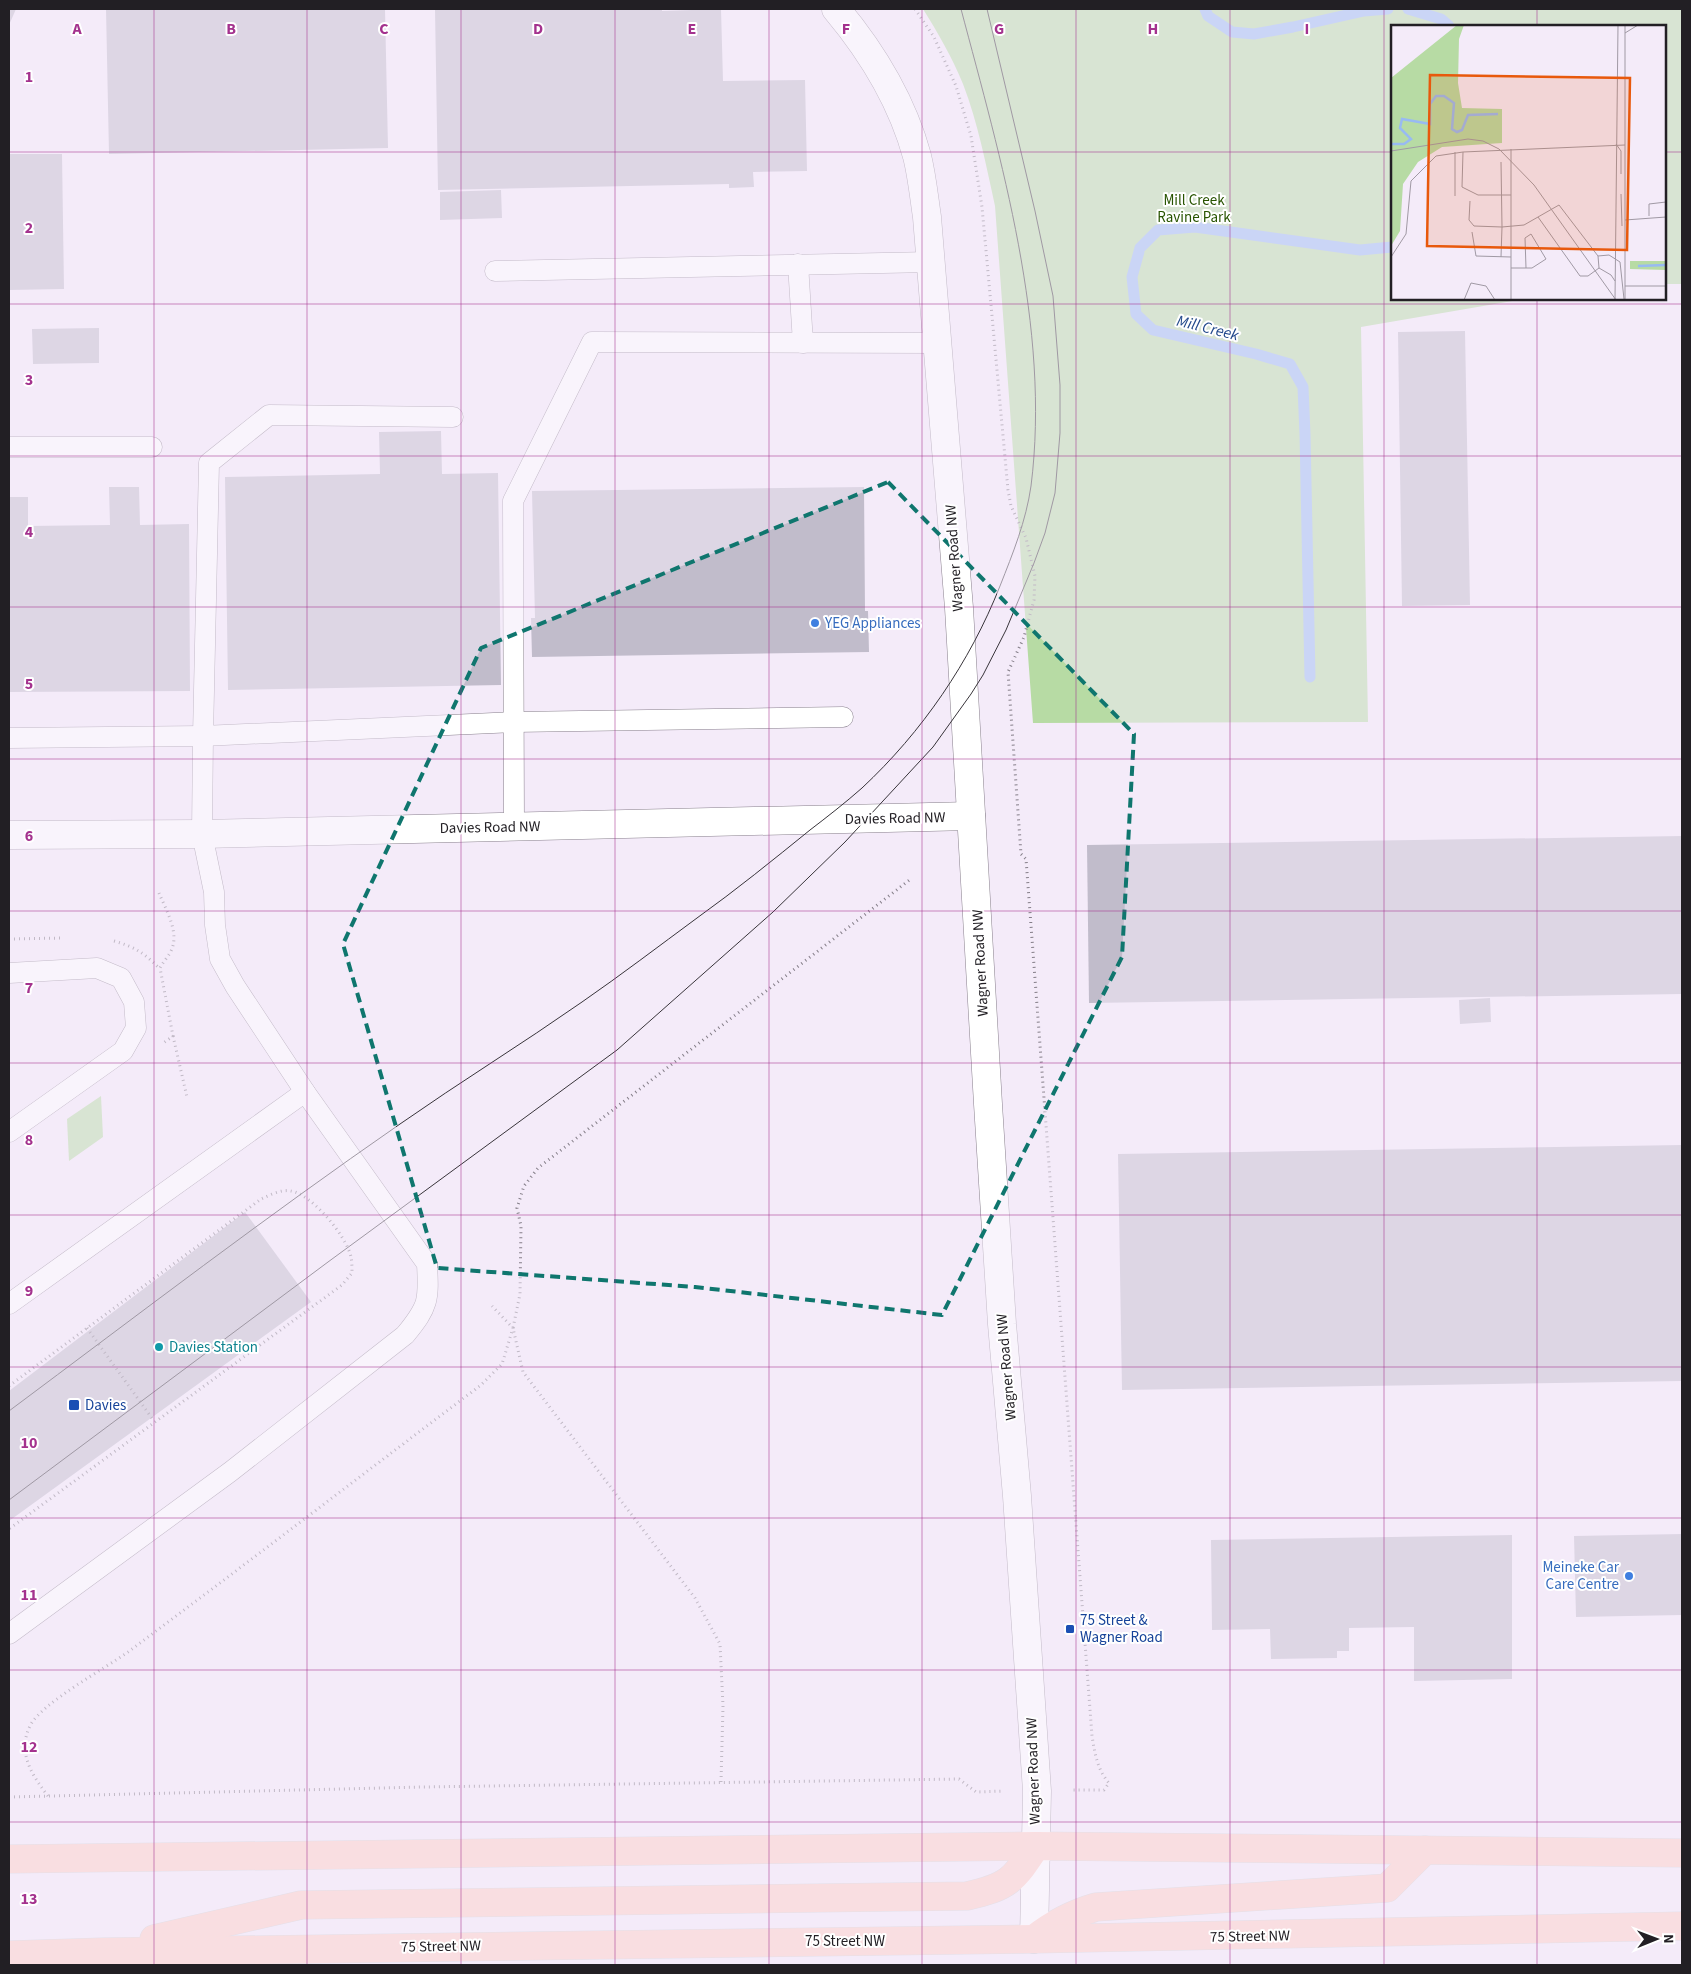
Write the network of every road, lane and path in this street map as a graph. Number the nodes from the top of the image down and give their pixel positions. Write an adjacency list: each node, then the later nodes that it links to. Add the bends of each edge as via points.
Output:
1 (836, 9): 3 (street, Wagner Road NW, via 862,40 904,116 917,157)
2 (914, 9): 34 (path, via 934,37 956,86 971,136 982,207 1008,490 1011,506 1026,538 1035,576 1034,600 1024,637 1008,672 1021,854 1026,859 1092,1736 1098,1765 1109,1783)
3 (931, 262): 4 (lane); 7 (street, Wagner Road NW)
4 (798, 264): 5 (lane); 6 (lane)
5 (495, 271)
6 (802, 343): 7 (lane); 12 (lane, via 592,342 513,501)
7 (938, 343): 15 (street, Wagner Road NW)
8 (453, 416): 13 (lane, via 269,415 209,462)
9 (9, 447): 10 (lane)
10 (152, 447)
11 (843, 716): 12 (lane)
12 (514, 722): 13 (lane); 16 (lane)
13 (203, 736): 14 (lane); 17 (lane)
14 (9, 738)
15 (971, 816): 16 (street, Davies Road NW); 38 (street, Wagner Road NW, via 1002,1324 1018,1496 1036,1791)
16 (514, 827): 17 (street, Davies Road NW)
17 (202, 834): 18 (street, Davies Road NW); 22 (lane, via 214,892 220,959)
18 (9, 835)
19 (912, 878): 28 (path, via 538,1168 524,1186 517,1208 520,1294)
20 (9, 973): 24 (lane, via 97,968 121,978 134,1002 136,1028 123,1051)
21 (173, 1036): 23 (path)
22 (305, 1092): 25 (lane); 32 (lane, via 427,1264 429,1295 420,1317 405,1334 230,1472)
23 (187, 1097)
24 (9, 1132)
25 (9, 1304)
26 (492, 1306): 28 (path)
27 (87, 1328): 29 (path); 30 (path); 30 (path, via 261,1199 276,1192 291,1190 306,1196 343,1240 351,1257 352,1273 342,1284)
28 (513, 1328): 33 (path, via 523,1372 695,1598 720,1644); 36 (path, via 502,1364 481,1385 126,1653 43,1710 31,1725 26,1757 31,1774)
29 (9, 1386)
30 (154, 1421): 31 (path)
31 (9, 1529)
32 (9, 1634)
33 (722, 1782): 35 (path, via 959,1779); 36 (path)
34 (1104, 1790)
35 (976, 1792)
36 (48, 1796): 37 (path)
37 (9, 1797)
38 (1036, 1846): 39 (main road); 41 (main road); 43 (street, Wagner Road NW); 44 (main road, via 1020,1871 1007,1883 967,1896 301,1905)
39 (1425, 1850): 40 (main road); 43 (main road, via 1387,1888 1096,1907 1050,1926)
40 (1682, 1853)
41 (9, 1859)
42 (1682, 1926): 43 (main road, 75 Street NW)
43 (1034, 1939): 46 (main road, 75 Street NW)
44 (102, 1952): 45 (main road, 75 Street NW); 46 (main road, 75 Street NW)
45 (9, 1955)
46 (295, 1957)

